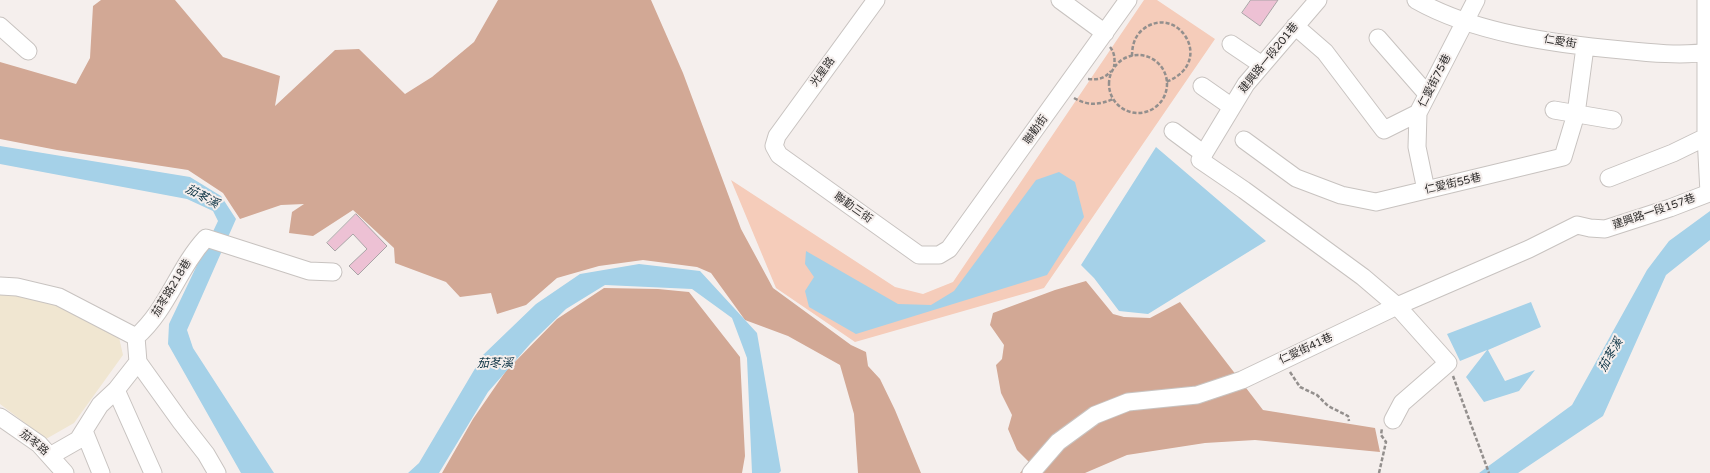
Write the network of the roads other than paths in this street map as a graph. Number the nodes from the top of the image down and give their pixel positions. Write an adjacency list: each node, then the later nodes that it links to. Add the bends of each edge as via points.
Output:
1 (876, 0): 28 (street, 光星路, via 777,136)
2 (1060, 0): 11 (street)
3 (1128, 0): 11 (street, 聯勤街)
4 (1318, 0): 10 (street, 建興路一段201巷)
5 (1416, 0): 8 (street, 仁愛街, via 1433,10)
6 (1476, 0): 8 (street, 仁愛街75巷)
7 (1706, 0): 16 (street)
8 (1465, 22): 14 (street, 仁愛街, via 1523,36); 19 (street, 仁愛街75巷)
9 (0, 26): 15 (street)
10 (1295, 26): 17 (street, 建興路一段201巷); 22 (street, via 1326,52 1384,130)
11 (1103, 36): 33 (street, 聯勤街, via 949,248)
12 (1378, 38): 19 (street)
13 (1231, 44): 17 (street)
14 (1585, 46): 16 (street, 仁愛街, via 1648,53); 23 (street, 仁愛街55巷)
15 (28, 51)
16 (1708, 53): 26 (street)
17 (1262, 65): 20 (street, 建興路一段201巷)
18 (1202, 86): 20 (street)
19 (1427, 94): 22 (street, 仁愛街75巷)
20 (1232, 107): 29 (street, 建興路一段201巷)
21 (1554, 110): 23 (street)
22 (1418, 113): 31 (street, 仁愛街75巷, via 1417,147)
23 (1576, 114): 24 (street); 31 (street, 仁愛街55巷, via 1563,158)
24 (1613, 120)
25 (1173, 131): 29 (street)
26 (1708, 136): 30 (street); 32 (street, 建興路一段157巷, via 1709,193 1605,229)
27 (1244, 140): 31 (street, 仁愛街55巷, via 1296,178 1341,195 1376,202)
28 (774, 146): 33 (street, 聯勤三街, via 780,156 919,255)
29 (1202, 157): 36 (street, via 1363,277)
30 (1609, 178)
31 (1426, 190)
32 (1590, 228): 36 (street, 仁愛街41巷, via 1578,225)
33 (939, 255)
34 (333, 272): 37 (street, 茄苳路218巷, via 310,270 206,238 188,261 162,308 149,326)
35 (0, 286): 37 (street, via 17,287 59,297)
36 (1397, 306): 41 (street, via 1448,363 1402,403); 48 (street, 仁愛街41巷, via 1242,380 1197,395 1128,402 1095,415 1058,442)
37 (136, 337): 38 (street)
38 (138, 362): 39 (street); 47 (street, via 206,454)
39 (116, 390): 42 (street, via 100,405); 46 (street)
40 (0, 417): 43 (street, 茄苳路, via 39,444)
41 (1393, 420)
42 (84, 431): 43 (street, via 78,440); 45 (street)
43 (50, 456): 44 (street, 茄苳路)
44 (65, 473)
45 (101, 473)
46 (153, 473)
47 (217, 473)
48 (1031, 473)

